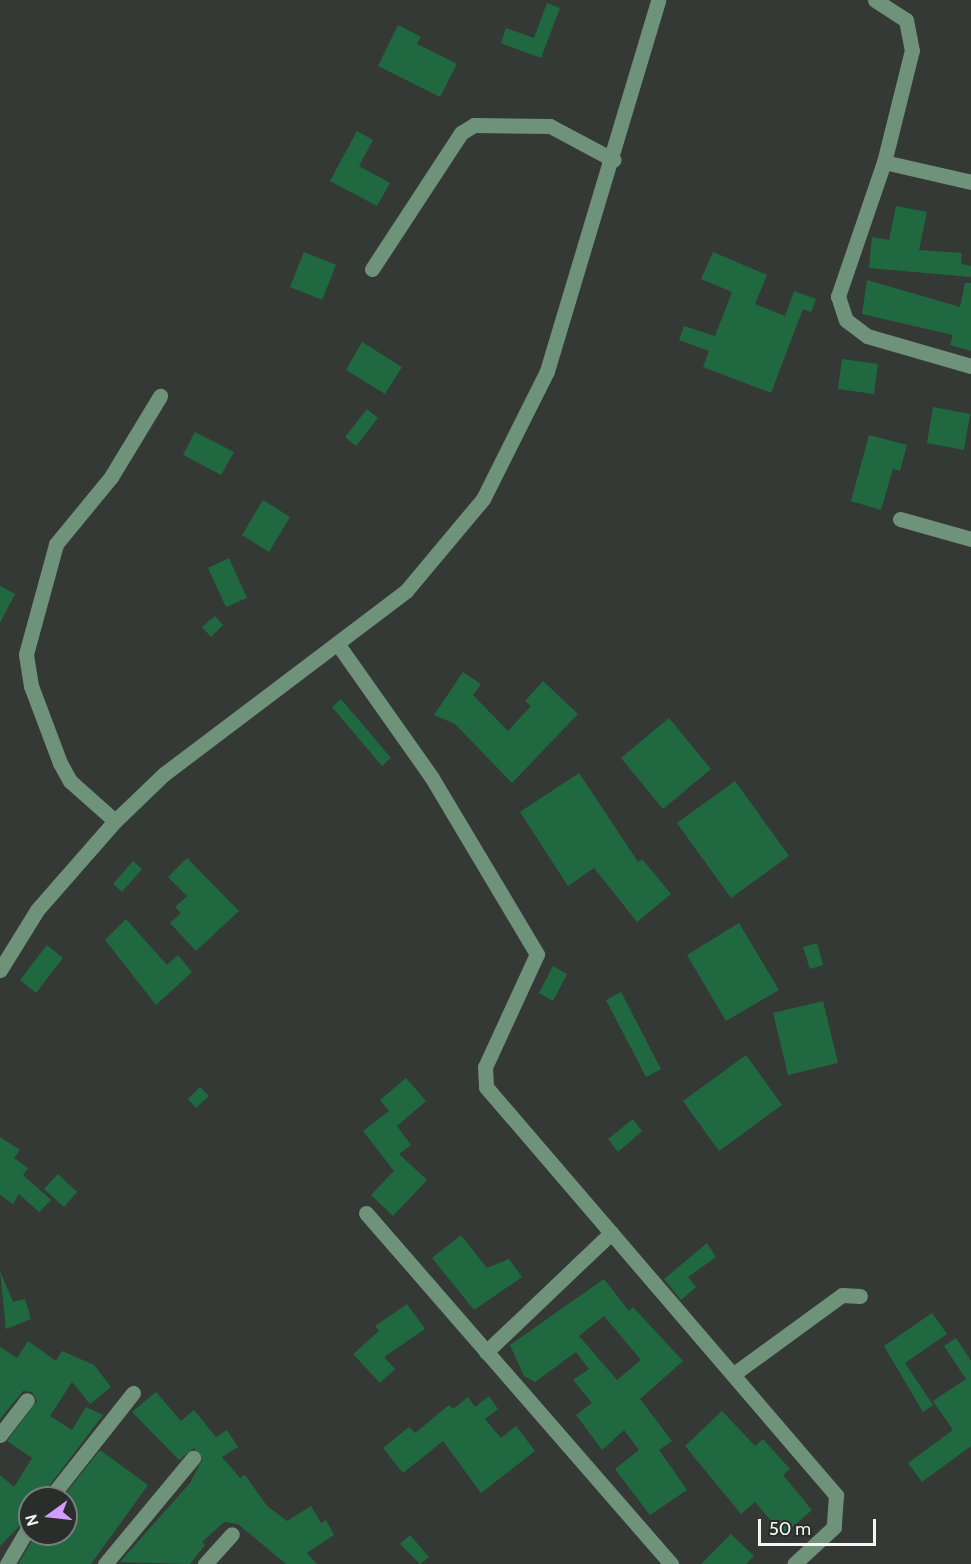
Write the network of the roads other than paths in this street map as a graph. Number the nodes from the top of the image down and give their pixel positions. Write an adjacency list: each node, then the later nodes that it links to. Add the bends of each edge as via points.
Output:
1 (658, 0): 3 (street)
2 (875, 0): 4 (street, via 906,20 912,50)
3 (614, 160): 6 (street, via 550,126 474,125 461,133); 11 (street, via 547,371 483,499 406,591)
4 (884, 162): 5 (street); 7 (street, via 838,296 846,320 867,336)
5 (971, 182)
6 (372, 269)
7 (971, 366)
8 (160, 396): 12 (street, via 99,494 56,544 26,654 31,686 65,772)
9 (900, 519): 10 (street)
10 (971, 539)
11 (339, 646): 12 (street, via 173,767); 15 (street, via 432,778 537,954 485,1067 486,1087)
12 (115, 821): 13 (street, via 37,910)
13 (0, 970)
14 (366, 1213): 17 (street)
15 (611, 1233): 17 (street); 18 (street)
16 (860, 1296): 18 (street, via 842,1295)
17 (486, 1352): 29 (street)
18 (735, 1373): 30 (street, via 836,1495 834,1527)
19 (134, 1393): 23 (street)
20 (27, 1400): 21 (street)
21 (0, 1435)
22 (192, 1458): 27 (street)
23 (60, 1486)
24 (232, 1534): 28 (street)
25 (18, 1545): 26 (street)
26 (7, 1564)
27 (105, 1564)
28 (205, 1564)
29 (671, 1564)
30 (794, 1564)

